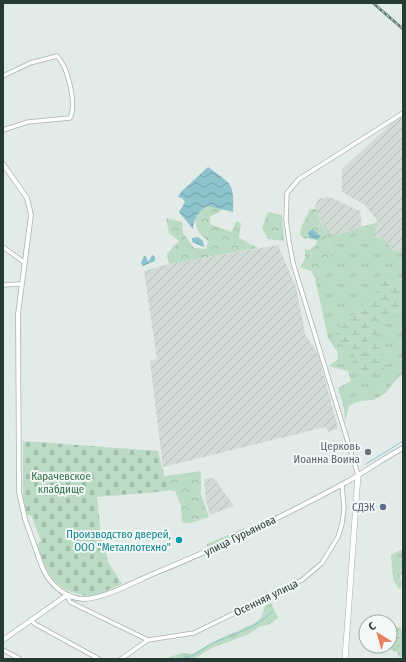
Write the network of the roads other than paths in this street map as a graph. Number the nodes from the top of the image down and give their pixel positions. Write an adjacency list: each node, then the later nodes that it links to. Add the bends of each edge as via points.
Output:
1 (3, 76): 3 (street, via 30,63 57,56 61,60 72,93 72,113 70,118 28,122)
2 (403, 113): 10 (street, via 299,179 287,193 286,220 293,263)
3 (3, 130)
4 (3, 164): 6 (street, via 23,190 30,207)
5 (3, 247): 6 (street)
6 (25, 263): 7 (street)
7 (21, 284): 8 (street); 12 (street, via 18,314 20,499 43,569 53,584)
8 (3, 285)
9 (403, 448): 10 (street, улица Гурьянова)
10 (358, 475): 11 (street, улица Гурьянова); 20 (main road)
11 (342, 485): 12 (street, улица Гурьянова, via 212,550 118,589 89,598); 15 (street, Осенняя улица, via 344,508 338,537 322,563 302,580 194,633)
12 (67, 594): 13 (street); 15 (street, via 70,602)
13 (31, 620): 14 (street); 18 (street)
14 (3, 640)
15 (148, 640): 19 (street, Осенняя улица)
16 (3, 650): 17 (street)
17 (20, 659)
18 (99, 659)
19 (121, 659)
20 (345, 659)

